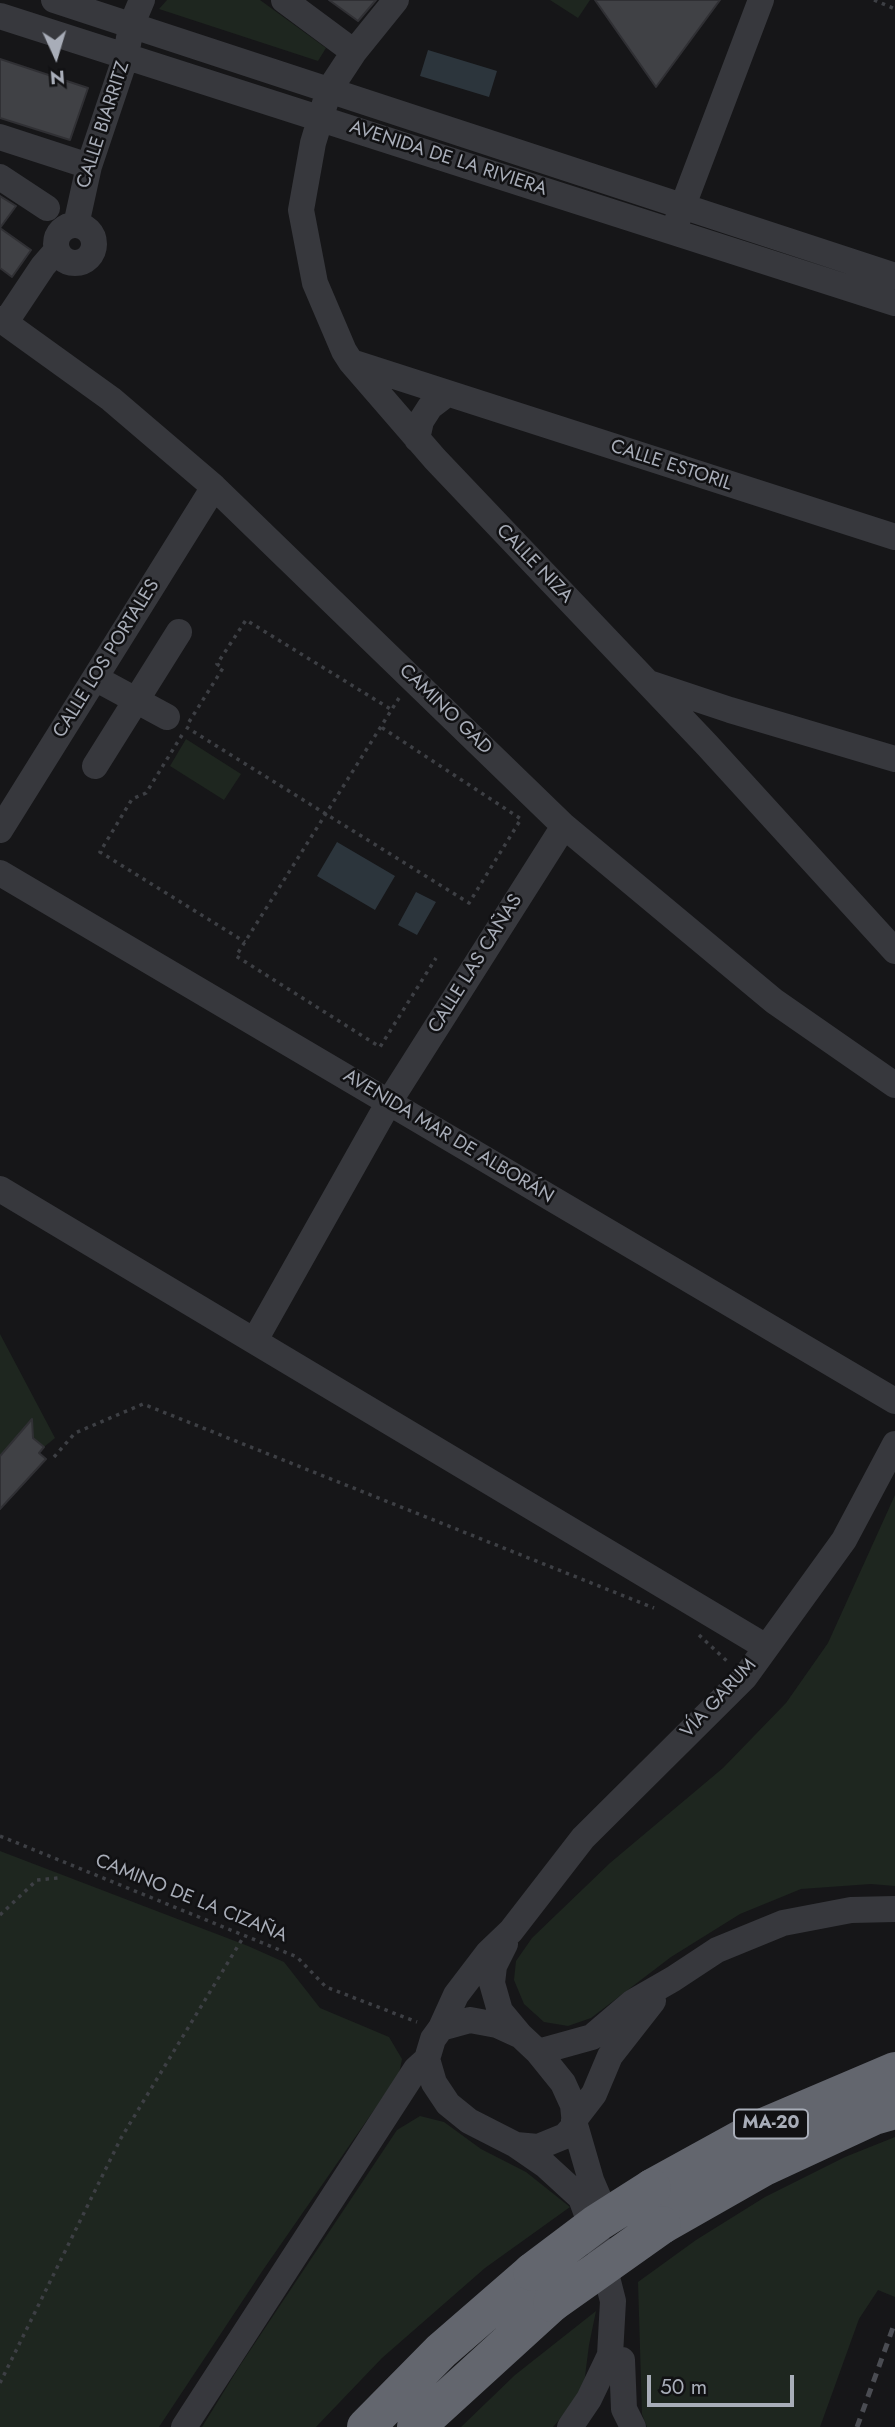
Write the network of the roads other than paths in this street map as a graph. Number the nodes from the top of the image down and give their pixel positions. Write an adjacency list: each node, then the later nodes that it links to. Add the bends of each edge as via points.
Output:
1 (54, 0): 7 (street, AVENIDA DE LA RIVIERA)
2 (142, 0): 7 (street, CALLE BIARRITZ)
3 (284, 0): 8 (street)
4 (396, 0): 8 (street, CALLE NIZA)
5 (761, 0): 16 (street)
6 (0, 16): 9 (street, AVENIDA DE LA RIVIERA)
7 (131, 26): 9 (street, CALLE BIARRITZ); 10 (street, AVENIDA DE LA RIVIERA)
8 (354, 52): 10 (street, CALLE NIZA)
9 (126, 56): 11 (street, AVENIDA DE LA RIVIERA); 13 (street, CALLE BIARRITZ)
10 (329, 90): 11 (street, CALLE NIZA); 16 (street, AVENIDA DE LA RIVIERA)
11 (320, 117): 16 (street, AVENIDA DE LA RIVIERA); 20 (street, CALLE NIZA, via 302,210 315,283)
12 (0, 137): 13 (street)
13 (89, 166): 19 (street, CALLE BIARRITZ, via 76,225 60,232 57,250)
14 (0, 177): 15 (street)
15 (47, 208)
16 (678, 219): 17 (street, AVENIDA DE LA RIVIERA); 18 (street, AVENIDA DE LA RIVIERA)
17 (895, 275)
18 (895, 303)
19 (2, 321): 23 (street, CAMINO GAD, via 111,399)
20 (351, 362): 21 (street, CALLE ESTORIL); 22 (street, CALLE NIZA)
21 (447, 394): 22 (street, via 430,407); 24 (street, CALLE ESTORIL)
22 (417, 439): 27 (street, CALLE NIZA)
23 (214, 487): 26 (street, CALLE LOS PORTALES); 34 (street, CAMINO GAD)
24 (895, 537)
25 (179, 632): 28 (street)
26 (95, 678): 28 (street); 35 (street, CALLE LOS PORTALES)
27 (646, 682): 29 (street); 31 (street, CALLE NIZA)
28 (136, 700): 30 (street); 33 (street)
29 (730, 710): 31 (street); 32 (street)
30 (176, 722)
31 (707, 746): 37 (street, CALLE NIZA)
32 (895, 759)
33 (94, 766)
34 (564, 826): 38 (street, CAMINO GAD, via 774,1000); 39 (street, CALLE LAS CAÑAS)
35 (0, 830)
36 (0, 873): 39 (street, AVENIDA MAR DE ALBORÁN)
37 (895, 951)
38 (895, 1085)
39 (389, 1102): 41 (street, CALLE LAS CAÑAS); 42 (street, AVENIDA MAR DE ALBORÁN)
40 (0, 1189): 41 (street)
41 (255, 1340): 44 (street)
42 (895, 1401)
43 (895, 1444): 44 (street, VÍA GARUM, via 844,1540)
44 (766, 1647): 46 (street, VÍA GARUM, via 744,1677 583,1838)
45 (895, 1909): 47 (street, via 851,1910 783,1923 717,1950)
46 (511, 1931): 48 (street, VÍA GARUM, via 456,1995); 49 (street, VÍA GARUM, via 492,1983 500,2011)
47 (673, 1979): 49 (street, via 633,2002 592,2037); 53 (street, via 610,2056)
48 (440, 2029): 49 (street, via 470,2020 497,2025); 50 (street)
49 (529, 2044): 53 (street, via 563,2083)
50 (427, 2059): 54 (street, via 434,2083 448,2104 469,2121); 59 (street, via 416,2069)
51 (895, 2071): 55 (highway, MA-20, bridge, via 761,2128 652,2188 597,2223)
52 (895, 2110): 55 (highway, MA-20, bridge, via 764,2167)
53 (575, 2123): 54 (street, via 565,2136 538,2147); 56 (street, via 614,2236 624,2289)
54 (516, 2145): 60 (street, via 581,2198 613,2301 610,2355)
55 (542, 2287): 57 (highway, MA-20); 58 (highway, MA-20, via 441,2351)
56 (622, 2360): 61 (street); 62 (street, via 624,2409)
57 (424, 2421)
58 (366, 2426)
59 (184, 2427)
60 (570, 2427)
61 (589, 2427)
62 (633, 2427)

